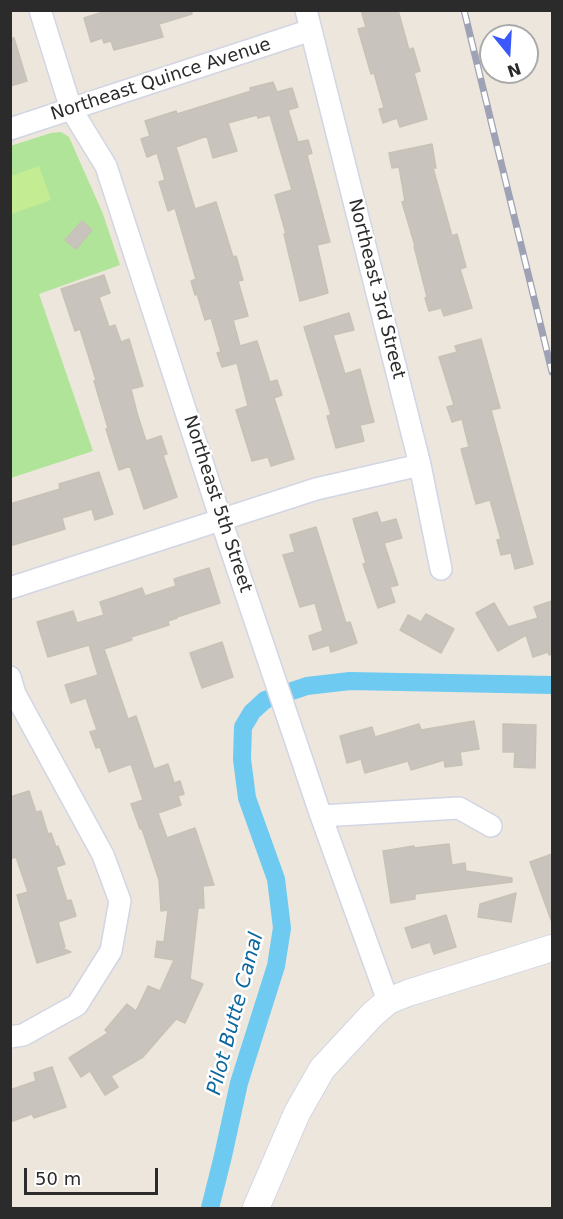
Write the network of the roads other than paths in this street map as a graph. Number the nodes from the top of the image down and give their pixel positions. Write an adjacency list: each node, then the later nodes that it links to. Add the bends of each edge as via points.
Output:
1 (40, 10): 3 (street, Northeast 5th Street)
2 (308, 20): 3 (street, Northeast Quince Avenue); 5 (street, Northeast 3rd Street)
3 (71, 109): 4 (street, Northeast Quince Avenue); 6 (street, Northeast 5th Street, via 106,166)
4 (10, 129)
5 (420, 465): 6 (street, via 316,489); 7 (street, Northeast 3rd Street)
6 (221, 520): 8 (street); 10 (street, Northeast 5th Street)
7 (441, 569)
8 (10, 588)
9 (10, 677): 14 (street, via 15,694 103,855 120,901 111,951 77,1005 23,1035)
10 (321, 816): 11 (street, via 459,808); 13 (street, Northeast 5th Street)
11 (491, 826)
12 (552, 948): 13 (street)
13 (388, 1001): 15 (street, via 322,1070 297,1113)
14 (10, 1037)
15 (256, 1209)

